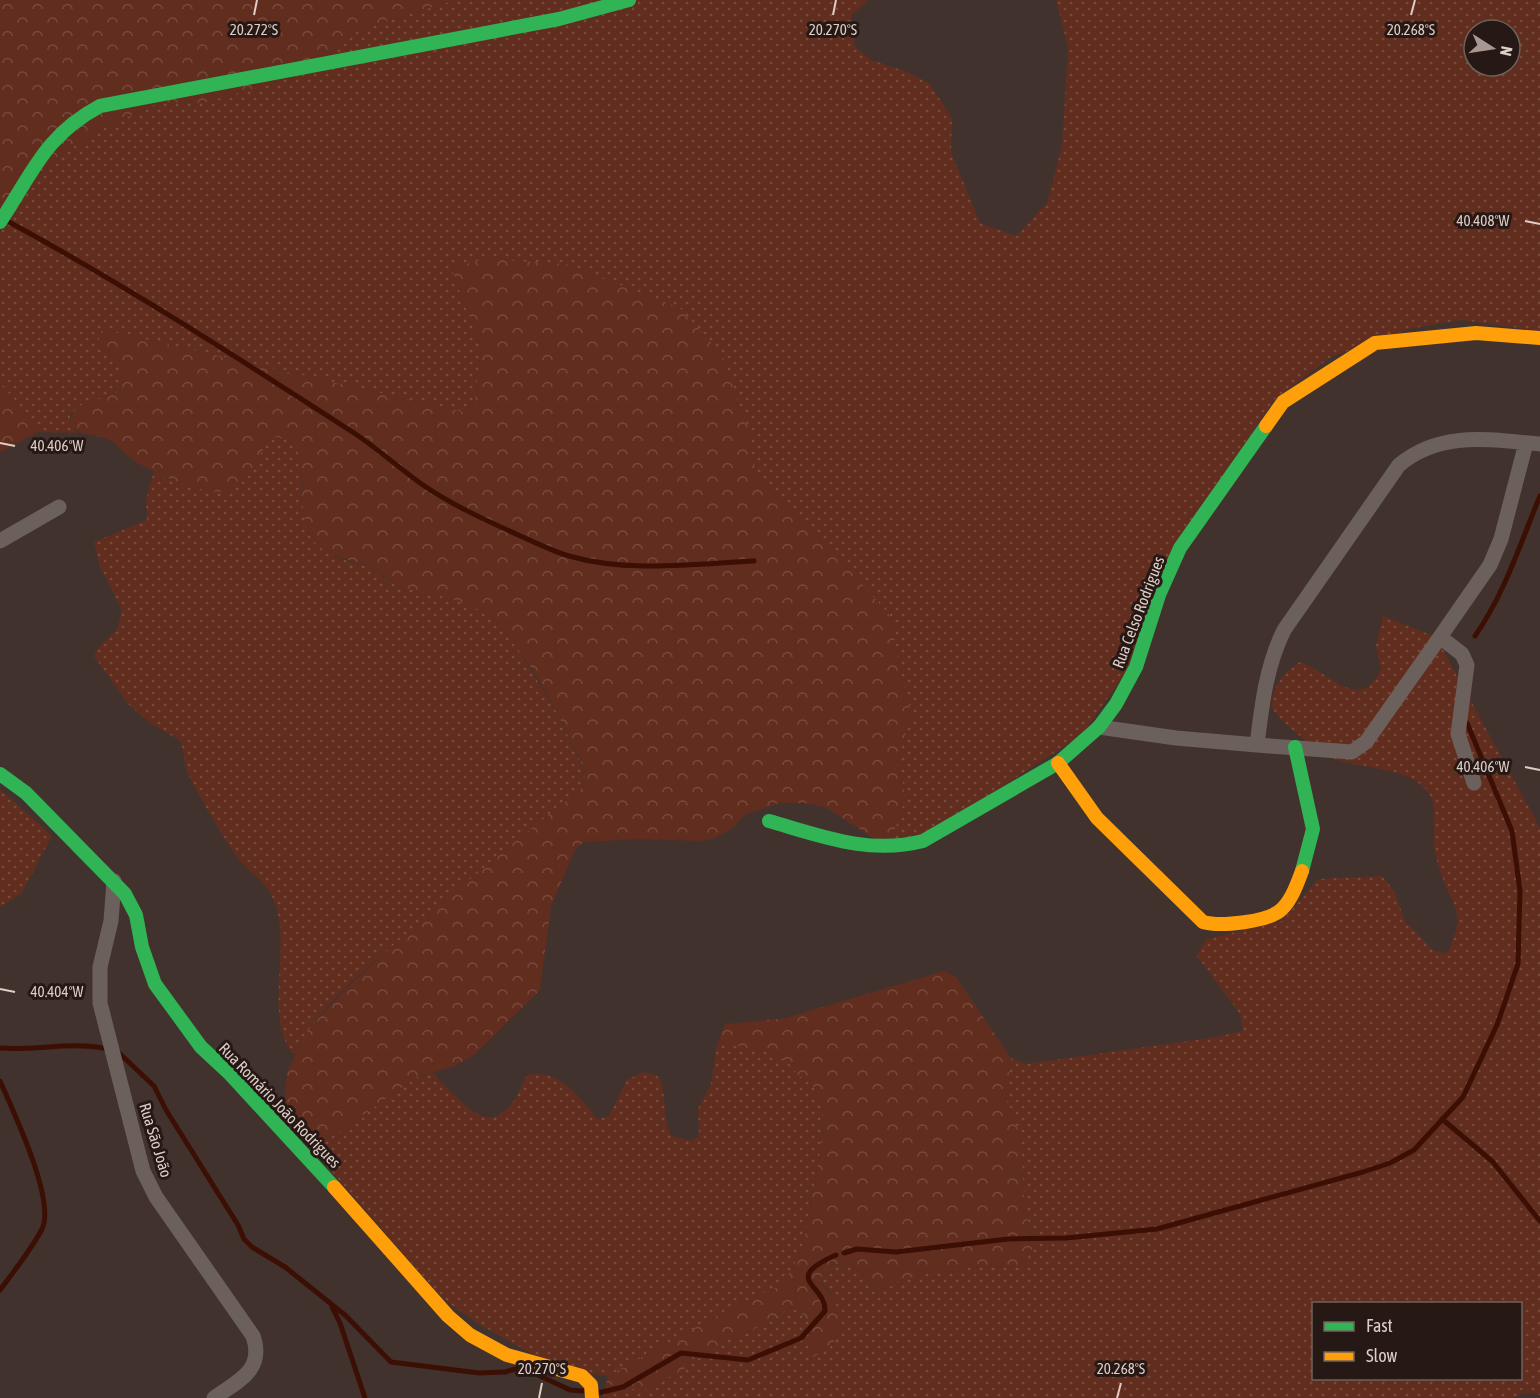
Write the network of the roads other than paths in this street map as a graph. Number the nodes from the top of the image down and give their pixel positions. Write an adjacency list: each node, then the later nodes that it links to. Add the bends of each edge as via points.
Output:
1 (629, 0): 2 (street, via 559,19 100,106 76,117 53,137)
2 (0, 222)
3 (1540, 339): 8 (street, Rua Celso Rodrigues, via 1476,333 1376,343 1282,402 1180,548 1159,595 1136,667)
4 (1533, 444): 7 (street, via 1490,565); 9 (street, via 1460,438 1418,452 1399,465 1284,630 1266,677)
5 (59, 507): 6 (street)
6 (0, 541)
7 (1440, 637): 10 (street, via 1359,749 1342,753); 13 (street, via 1462,654 1467,664 1458,734)
8 (1099, 727): 9 (street); 11 (street, Rua Celso Rodrigues)
9 (1257, 745): 10 (street)
10 (1295, 747): 11 (street, via 1311,807 1313,832 1306,861 1287,902 1274,914 1220,926 1203,923 1188,910 1097,818)
11 (1058, 763): 14 (street, Rua Celso Rodrigues, via 923,841 902,848 860,846)
12 (0, 774): 15 (street, Rua Romário João Rodrigues, via 26,793)
13 (1474, 783)
14 (769, 821)
15 (114, 881): 16 (street, Rua São João, via 111,921 100,967 100,1003 143,1171 156,1197 254,1336 258,1350 255,1364); 17 (street, Rua Romário João Rodrigues, via 132,904 155,984 201,1047 330,1182 448,1316 470,1335 507,1355 582,1376 591,1385)
16 (214, 1398)
17 (592, 1398)

